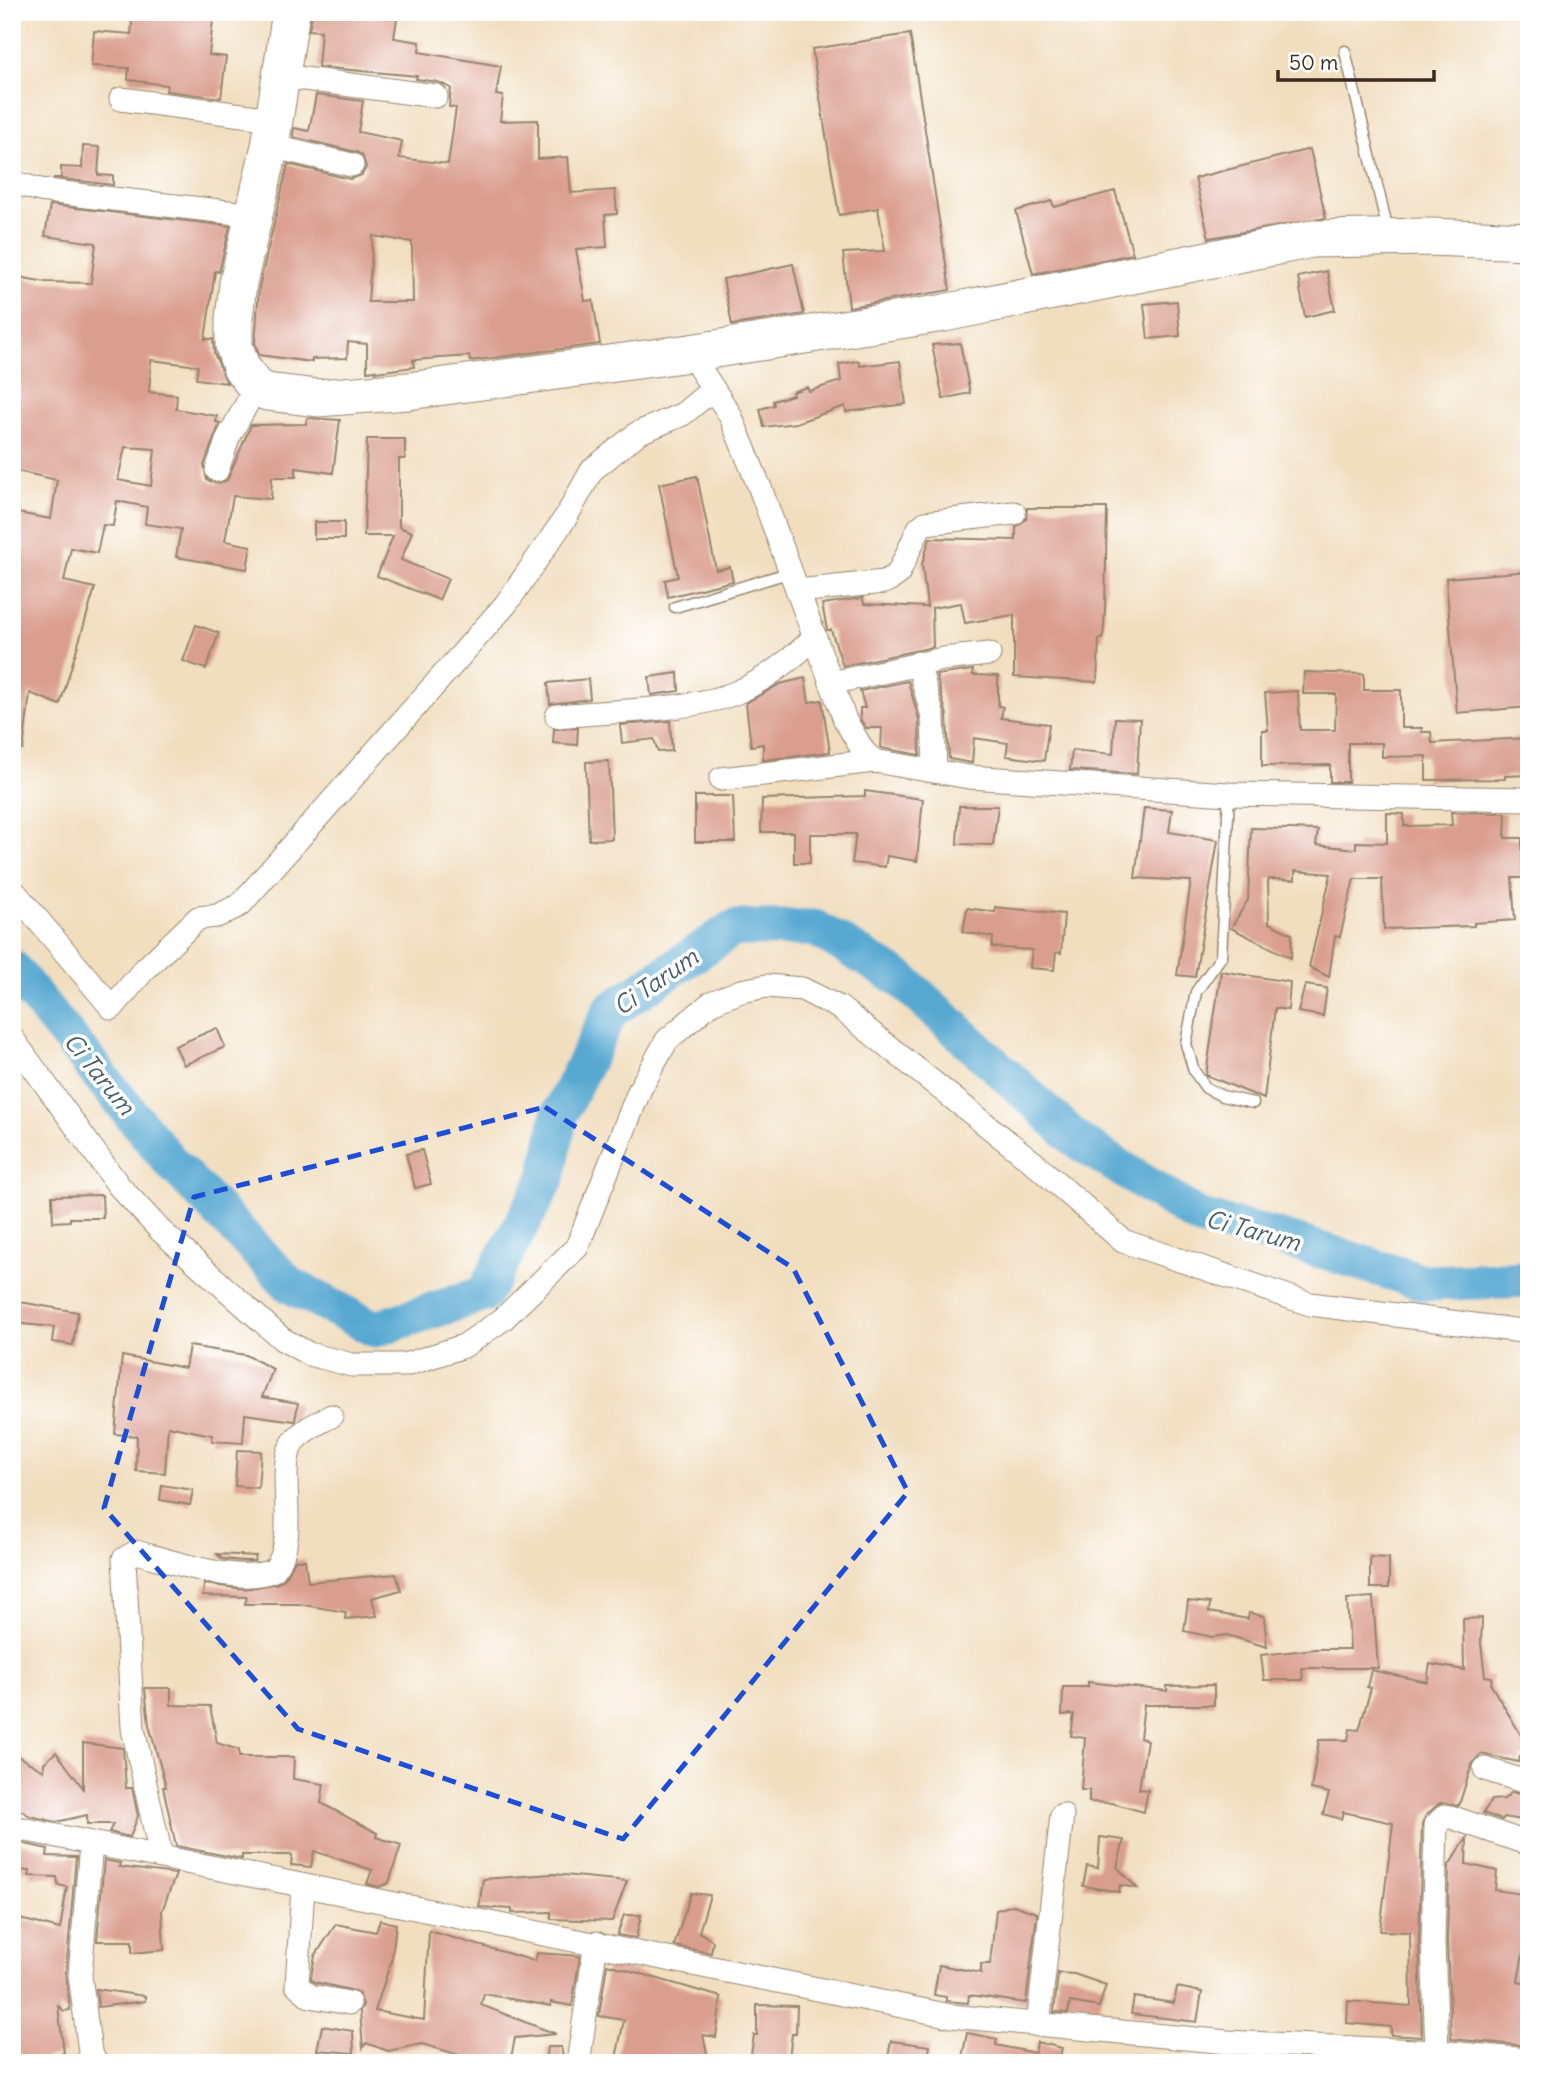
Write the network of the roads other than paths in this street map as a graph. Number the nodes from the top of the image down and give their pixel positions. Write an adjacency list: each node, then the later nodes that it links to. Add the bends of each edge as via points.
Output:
1 (291, 12): 3 (main road)
2 (1345, 51): 10 (lane)
3 (281, 76): 4 (street); 6 (main road)
4 (436, 96)
5 (121, 99): 6 (street)
6 (272, 133): 7 (street); 9 (main road)
7 (352, 164)
8 (12, 182): 9 (street, via 86,197)
9 (255, 215): 13 (main road, via 238,283 234,346 241,367)
10 (1389, 237): 11 (main road); 12 (main road, via 1312,239 944,313)
11 (1529, 241)
12 (690, 353): 13 (main road, via 382,393 318,398); 14 (street)
13 (256, 387): 15 (street, via 228,438)
14 (713, 389): 17 (street, via 730,415); 29 (street, via 683,414 638,433 592,470 566,517 506,604 240,905 218,916 198,918 112,1008)
15 (217, 470)
16 (1014, 513): 17 (street, via 925,523 898,574 884,582)
17 (795, 581): 18 (lane); 19 (street)
18 (675, 607)
19 (815, 637): 22 (street); 23 (street, via 763,677 716,699)
20 (989, 654): 21 (street)
21 (918, 663): 22 (street); 25 (street, via 933,717)
22 (831, 683): 24 (street, via 845,720)
23 (556, 716)
24 (874, 761): 25 (street); 26 (street)
25 (935, 771): 27 (street)
26 (722, 779)
27 (1229, 794): 28 (street); 31 (lane, via 1221,957 1196,992 1186,1044 1194,1072 1206,1088)
28 (1529, 799)
29 (12, 889)
30 (12, 1038): 32 (street, via 119,1186 161,1231 282,1339 309,1354 352,1365 417,1362 464,1346 503,1319 577,1247 640,1089 667,1040 711,1003 767,986 802,989 840,1008 1034,1163 1123,1241 1310,1304)
31 (1253, 1103)
32 (1529, 1332)
33 (331, 1416): 40 (street, via 293,1442 285,1555 274,1570 253,1576 136,1552 124,1559 134,1729)
34 (1485, 1769): 35 (street)
35 (1529, 1783)
36 (1062, 1815): 44 (street)
37 (12, 1827): 38 (street)
38 (91, 1844): 40 (street); 47 (street, via 80,1975 90,2052)
39 (1529, 1844): 45 (street, via 1451,1817 1445,1816 1436,1825 1433,1942)
40 (161, 1856): 41 (street)
41 (303, 1886): 42 (street); 43 (street, via 297,1985 310,1996)
42 (596, 1943): 44 (street, via 951,2016); 48 (street)
43 (349, 2003)
44 (1038, 2025): 45 (street, via 1228,2042)
45 (1437, 2052): 46 (street)
46 (1529, 2060)
47 (96, 2063)
48 (578, 2063)

